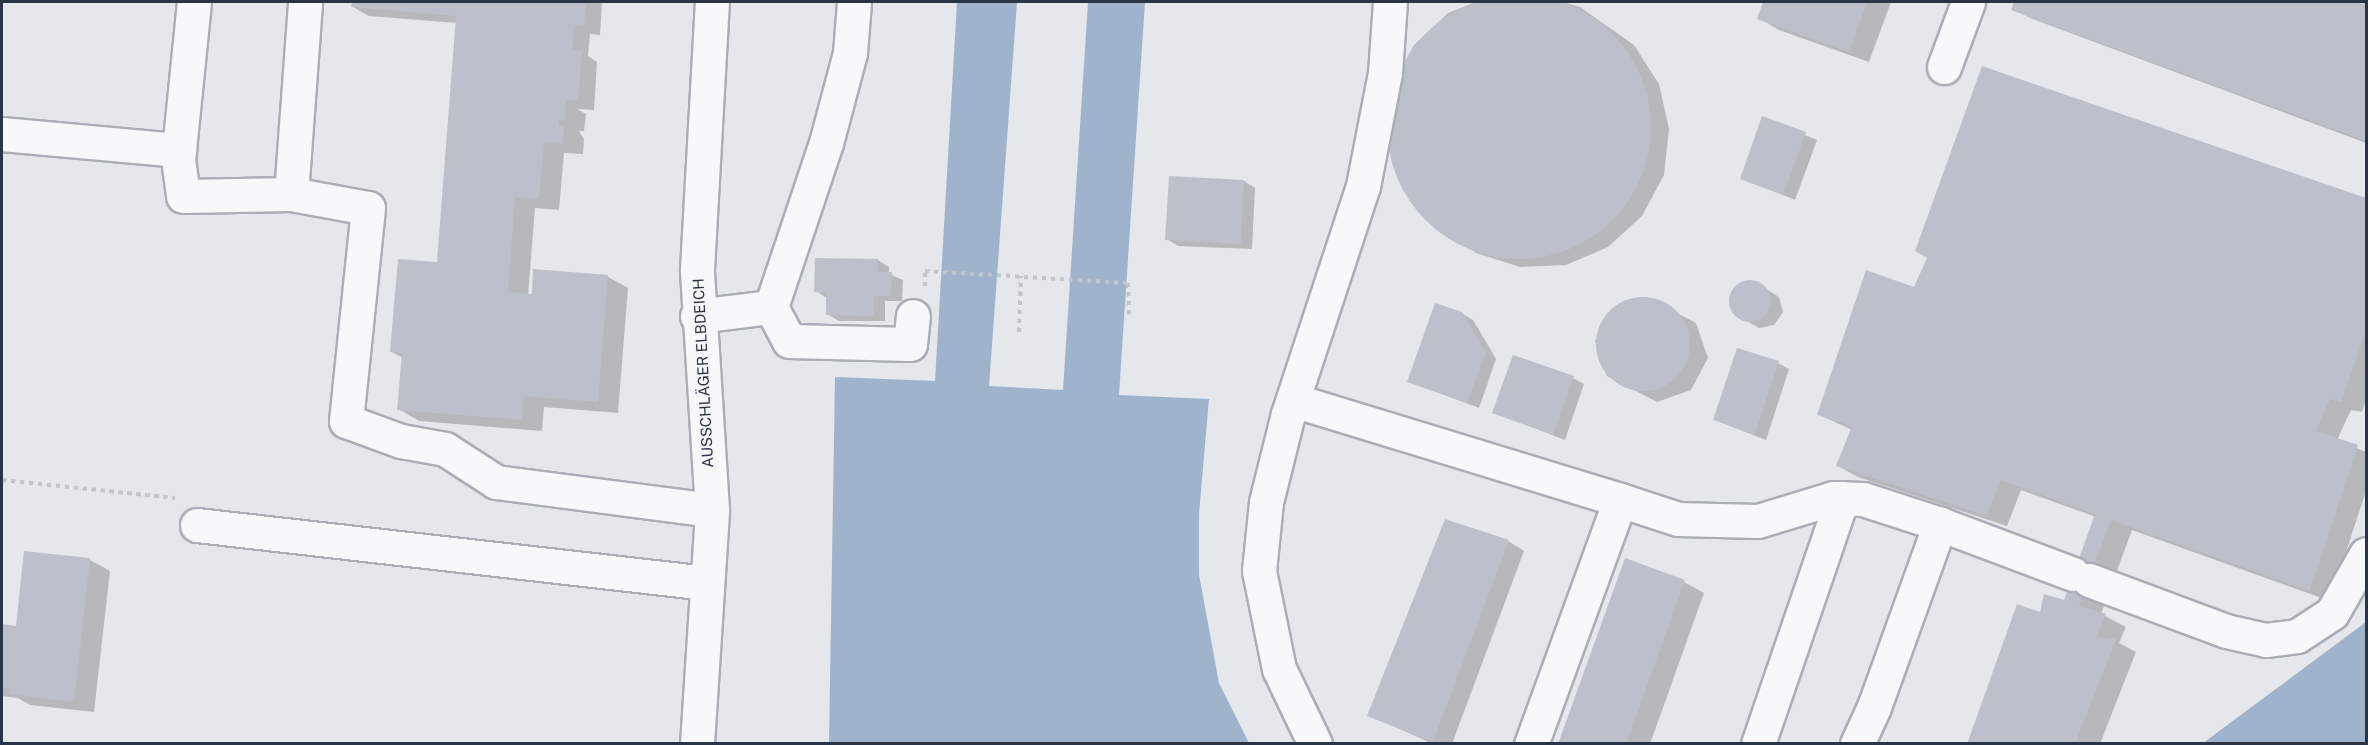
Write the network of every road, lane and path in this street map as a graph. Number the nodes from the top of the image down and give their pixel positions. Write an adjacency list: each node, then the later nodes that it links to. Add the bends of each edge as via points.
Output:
1 (194, 2): 9 (street)
2 (305, 2): 10 (street)
3 (712, 2): 14 (street, AUSSCHLÄGER ELBDEICH)
4 (854, 2): 13 (street, via 850,53 826,143)
5 (1389, 2): 18 (street, via 1385,73 1363,186)
6 (1968, 2): 7 (street)
7 (1944, 67)
8 (2, 134): 9 (street)
9 (179, 150): 10 (street, via 183,196)
10 (291, 194): 22 (street, via 368,208 346,421 401,441 445,448 496,482)
11 (925, 271): 12 (path)
12 (1020, 276): 16 (path, via 1128,283); 17 (path)
13 (771, 308): 14 (street); 15 (street, via 789,341 910,344)
14 (697, 316): 22 (street, AUSSCHLÄGER ELBDEICH)
15 (913, 316)
16 (1129, 318)
17 (1019, 332)
18 (1293, 400): 21 (street); 28 (street, via 1266,502 1259,571 1279,669)
19 (2, 480): 23 (path)
20 (1842, 498): 21 (street, via 1758,521 1678,519); 24 (street, via 1863,499); 30 (street)
21 (1620, 500): 29 (street)
22 (712, 510): 26 (street, AUSSCHLÄGER ELBDEICH)
23 (191, 512): 26 (street)
24 (1940, 524): 25 (street, via 2226,631 2266,640 2297,636 2332,613); 31 (street)
25 (2367, 554)
26 (707, 583): 27 (street, AUSSCHLÄGER ELBDEICH)
27 (697, 744)
28 (1316, 744)
29 (1531, 744)
30 (1758, 744)
31 (1857, 744)

